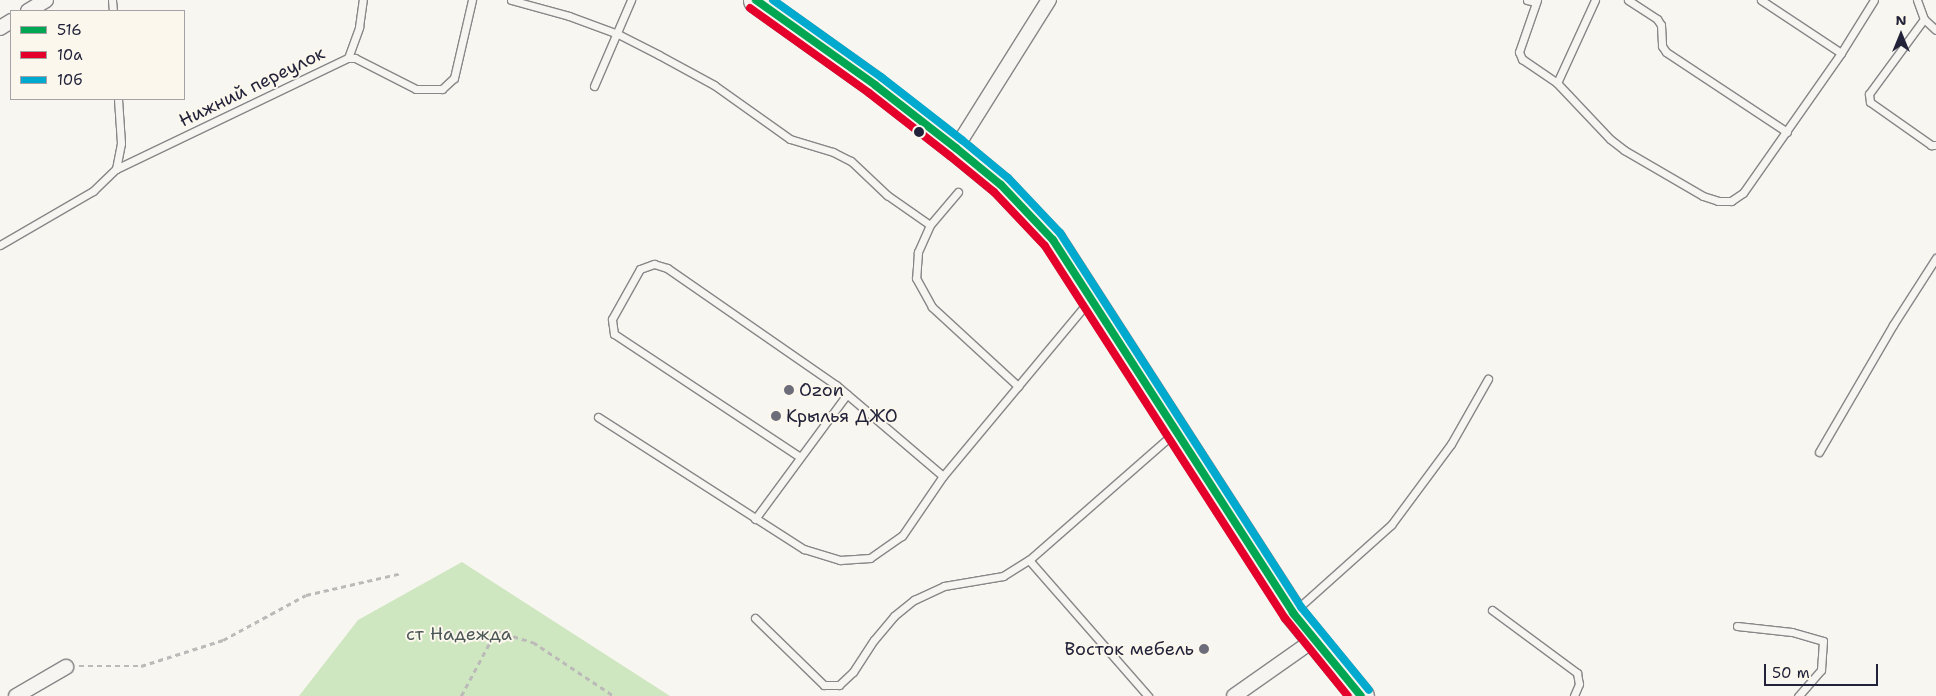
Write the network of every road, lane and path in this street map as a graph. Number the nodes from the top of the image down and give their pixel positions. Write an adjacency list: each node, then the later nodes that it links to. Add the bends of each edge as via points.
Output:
1 (46, 0): 15 (street)
2 (363, 0): 20 (lane, via 359,28)
3 (472, 0): 20 (lane, Нижний переулок, via 454,78 442,89 416,88 355,58)
4 (511, 0): 18 (lane)
5 (631, 0): 18 (lane)
6 (756, 0): 26 (highway)
7 (1049, 0): 26 (street)
8 (1527, 0): 14 (lane)
9 (1594, 0): 21 (lane)
10 (1628, 0): 24 (lane, via 1657,19 1666,52)
11 (1761, 0): 19 (lane)
12 (1874, 0): 19 (lane)
13 (1917, 0): 16 (lane)
14 (1536, 1): 21 (lane, via 1519,52 1522,60)
15 (30, 10)
16 (1924, 19): 17 (lane); 25 (lane, via 1869,94 1870,102 1930,145)
17 (1936, 30)
18 (618, 34): 22 (lane); 29 (lane, via 714,86 790,139 851,161 887,194)
19 (1841, 53): 24 (lane)
20 (348, 58): 27 (lane, Нижний переулок)
21 (1557, 83): 24 (lane, via 1624,150 1703,196 1718,201 1731,200 1743,194)
22 (594, 86)
23 (118, 100): 27 (lane, via 121,143)
24 (1787, 132)
25 (1936, 145)
26 (956, 148): 32 (highway, via 1001,185 1053,240)
27 (116, 169): 30 (lane, Нижний переулок, via 94,191)
28 (958, 192): 29 (lane)
29 (930, 225): 34 (lane, via 918,252 916,278 932,307)
30 (0, 245)
31 (1936, 258): 38 (lane)
32 (1090, 300): 34 (lane); 37 (highway)
33 (1488, 379): 45 (lane, via 1451,444 1391,525)
34 (1018, 386): 40 (lane)
35 (847, 394): 39 (lane); 39 (lane, via 667,268 654,264 640,269 612,319 614,334); 40 (lane)
36 (598, 417): 41 (lane)
37 (1177, 431): 42 (lane); 45 (highway)
38 (1819, 452)
39 (800, 457): 41 (lane)
40 (943, 476): 41 (lane, via 902,536 870,558 840,560 804,549)
41 (755, 519)
42 (1029, 560): 46 (lane, via 1003,576 944,586 914,600 894,616 854,672 839,685 824,685); 53 (lane)
43 (402, 573): 49 (path, via 306,595 223,640 141,666)
44 (1492, 610): 56 (lane, via 1577,673 1579,684)
45 (1293, 613): 48 (highway)
46 (756, 618)
47 (1737, 626): 57 (lane, via 1792,632 1823,641 1821,670)
48 (1315, 639): 54 (street); 55 (highway)
49 (66, 667): 50 (street)
50 (16, 696)
51 (461, 696): 52 (path, via 496,631 533,642)
52 (614, 696)
53 (1148, 696)
54 (1234, 696)
55 (1361, 696)
56 (1574, 696)
57 (1798, 696)

